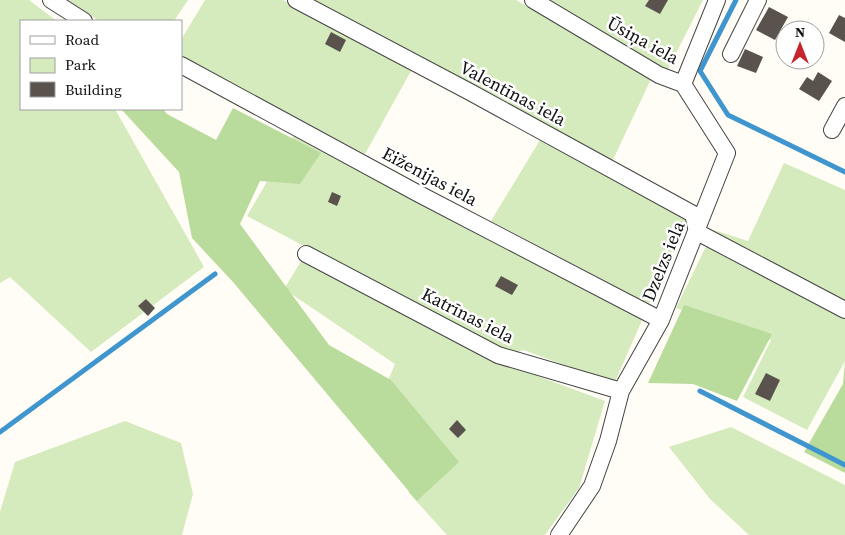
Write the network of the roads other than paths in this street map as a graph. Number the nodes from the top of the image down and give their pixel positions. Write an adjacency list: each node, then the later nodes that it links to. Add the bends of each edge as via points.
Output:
1 (51, 0): 6 (street)
2 (296, 0): 12 (street, Valentīnas iela, via 694,214)
3 (533, 0): 9 (street, Ūsiņa iela, via 659,75)
4 (717, 0): 9 (street)
5 (758, 0): 7 (street)
6 (82, 20)
7 (731, 54)
8 (182, 66): 15 (street, Eiženijas iela)
9 (682, 84): 12 (street, Dzelzs iela, via 727,154)
10 (845, 106): 11 (street)
11 (832, 130)
12 (696, 232): 14 (street); 15 (street, Dzelzs iela)
13 (306, 254): 16 (street, Katrīnas iela, via 498,355)
14 (845, 310)
15 (662, 320): 16 (street, Dzelzs iela)
16 (621, 391): 17 (street, Dzelzs iela, via 592,486)
17 (559, 535)

